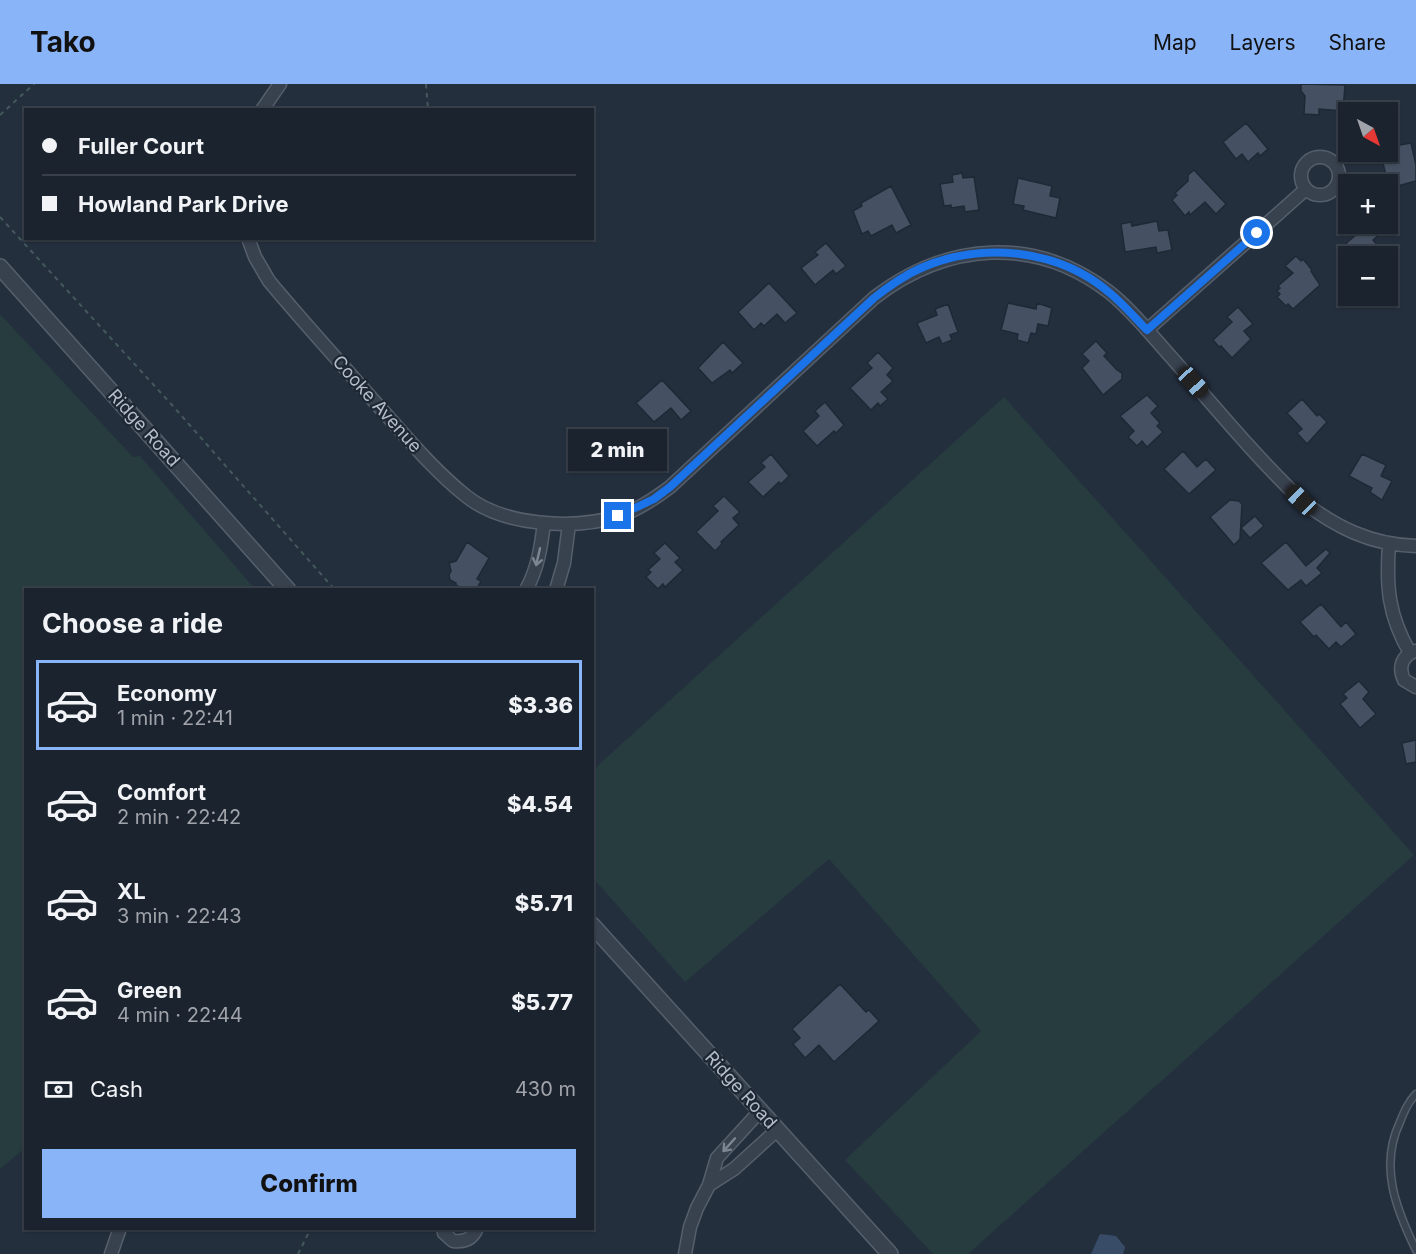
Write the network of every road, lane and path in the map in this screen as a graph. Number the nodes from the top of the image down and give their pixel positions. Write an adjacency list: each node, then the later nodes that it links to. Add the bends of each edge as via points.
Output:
1 (34, 84): 6 (path)
2 (280, 84): 4 (street)
3 (426, 84): 5 (path)
4 (263, 108)
5 (428, 108)
6 (0, 115)
7 (1306, 189): 11 (street)
8 (0, 217): 17 (path)
9 (249, 240): 12 (street, Cooke Avenue, via 269,281 290,306 421,453 466,497 513,518)
10 (0, 267): 16 (street, Ridge Road)
11 (1147, 330): 13 (street, Cooke Avenue, via 1111,294 1059,263 996,253 939,261 901,278 874,298 654,499 618,516); 14 (street, Cooke Avenue, via 1301,500 1342,529)
12 (543, 523): 13 (street, Cooke Avenue); 18 (street, one-way to 18, via 537,563)
13 (568, 524): 19 (street)
14 (1389, 544): 15 (street, Cooke Avenue); 20 (street, via 1389,599 1400,636)
15 (1416, 546)
16 (286, 588)
17 (332, 588)
18 (527, 588)
19 (557, 588)
20 (1413, 652): 21 (street, via 1402,662 1401,674)
21 (1416, 687)
22 (594, 928): 24 (street, Ridge Road)
23 (1416, 1094): 31 (lane, via 1394,1134 1390,1151 1391,1187)
24 (760, 1111): 25 (street, Ridge Road); 26 (street, one-way to 26, via 717,1158)
25 (777, 1130): 26 (street, via 734,1169); 35 (street, Ridge Road)
26 (709, 1185): 34 (street, via 693,1218)
27 (119, 1230): 32 (street)
28 (310, 1230): 33 (path)
29 (443, 1230): 30 (street, via 453,1241 464,1242)
30 (476, 1230)
31 (1416, 1251)
32 (111, 1254)
33 (298, 1254)
34 (685, 1254)
35 (890, 1254)

